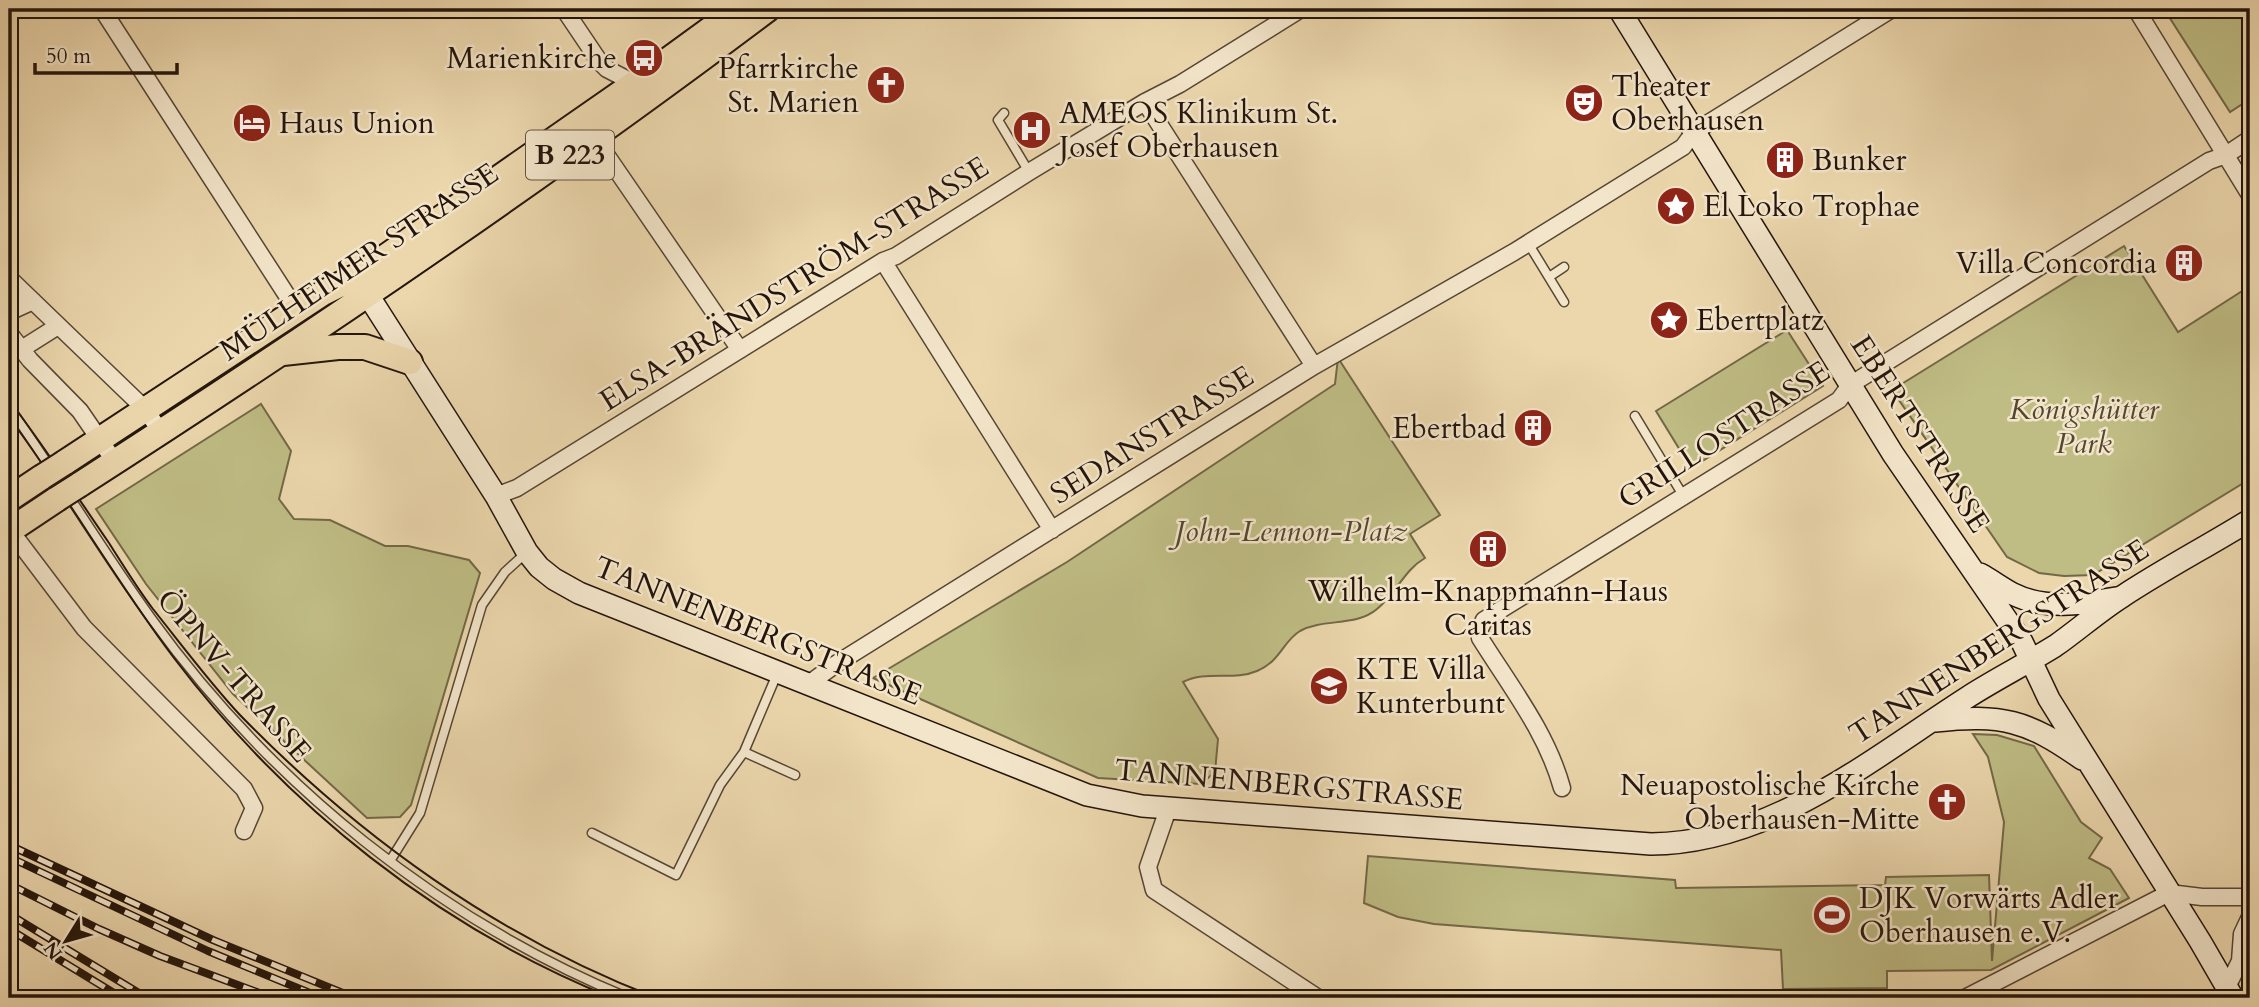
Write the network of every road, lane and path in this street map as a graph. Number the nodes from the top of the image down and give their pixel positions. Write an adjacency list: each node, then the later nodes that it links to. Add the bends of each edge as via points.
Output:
1 (102, 9): 26 (street)
2 (565, 9): 9 (street, via 599,61)
3 (738, 9): 9 (main road, MÜLHEIMER STRASSE / B 223)
4 (768, 9): 12 (main road, MÜLHEIMER STRASSE / B 223)
5 (1301, 9): 10 (street, ELSA-BRÄNDSTRÖM-STRASSE)
6 (1619, 9): 14 (street, EBERTSTRASSE)
7 (1892, 9): 14 (street)
8 (2136, 9): 15 (street)
9 (634, 83): 23 (main road, MÜLHEIMER STRASSE / B 223)
10 (1145, 102): 16 (street, ELSA-BRÄNDSTRÖM-STRASSE); 34 (street)
11 (1004, 113): 16 (lane, via 998,120)
12 (594, 137): 23 (main road, MÜLHEIMER STRASSE / B 223); 31 (street)
13 (2250, 139): 15 (street, GRILLOSTRASSE)
14 (1688, 140): 18 (street, SEDANSTRASSE); 35 (street, EBERTSTRASSE)
15 (2226, 155): 17 (street); 35 (street, GRILLOSTRASSE, via 2209,161)
16 (1030, 172): 19 (street, ELSA-BRÄNDSTRÖM-STRASSE)
17 (2250, 195)
18 (1528, 243): 21 (lane); 34 (street, SEDANSTRASSE)
19 (883, 261): 31 (street, ELSA-BRÄNDSTRÖM-STRASSE); 47 (street)
20 (1564, 267): 21 (lane)
21 (1549, 276): 25 (lane)
22 (9, 278): 24 (street)
23 (362, 286): 26 (main road, MÜLHEIMER STRASSE / B 223, via 323,293); 32 (main road, MÜLHEIMER STRASSE / B 223); 33 (street, TANNENBERGSTRASSE)
24 (33, 301): 27 (street); 28 (street)
25 (1564, 302)
26 (297, 311): 32 (main road); 37 (main road, MÜLHEIMER STRASSE / B 223)
27 (9, 312)
28 (58, 326): 30 (street); 37 (street)
29 (9, 333): 30 (street)
30 (20, 350): 40 (street, via 80,411)
31 (740, 350): 42 (street, ELSA-BRÄNDSTRÖM-STRASSE, via 517,488)
32 (282, 353): 33 (main road, via 365,347); 39 (main road, MÜLHEIMER STRASSE / B 223)
33 (410, 362): 42 (street, TANNENBERGSTRASSE)
34 (1314, 366): 47 (street, SEDANSTRASSE)
35 (1850, 385): 43 (street, GRILLOSTRASSE, via 1839,400); 49 (street, EBERTSTRASSE)
36 (9, 407): 62 (lane, ÖPNV-TRASSE, via 150,617 241,729 337,820)
37 (145, 409): 39 (street); 40 (main road, MÜLHEIMER STRASSE / B 223)
38 (1635, 416): 43 (lane)
39 (161, 432): 41 (main road, MÜLHEIMER STRASSE / B 223)
40 (100, 439): 41 (street); 44 (main road, MÜLHEIMER STRASSE / B 223, bridge)
41 (116, 462): 46 (main road, MÜLHEIMER STRASSE / B 223, bridge)
42 (496, 496): 48 (street, TANNENBERGSTRASSE)
43 (1684, 497): 58 (street, GRILLOSTRASSE, via 1480,625 1480,638 1545,741)
44 (9, 499)
45 (2250, 520): 50 (street, TANNENBERGSTRASSE)
46 (10, 530): 60 (street, MÜLHEIMER STRASSE, via 84,628 244,789 254,808)
47 (1052, 530): 53 (street, SEDANSTRASSE)
48 (527, 552): 52 (street, TANNENBERGSTRASSE, via 554,579 579,593); 62 (lane, via 505,572 482,605 420,813)
49 (1974, 570): 50 (street, via 2013,594 2035,601 2084,603); 51 (street, EBERTSTRASSE)
50 (2121, 597): 51 (street, TANNENBERGSTRASSE)
51 (2031, 659): 54 (street, TANNENBERGSTRASSE); 56 (street, EBERTSTRASSE, via 2049,699)
52 (778, 672): 53 (street, TANNENBERGSTRASSE); 55 (lane)
53 (810, 683): 59 (street, TANNENBERGSTRASSE, via 1087,795)
54 (1934, 721): 56 (street, via 1972,717 2012,721 2050,737); 59 (street, TANNENBERGSTRASSE, via 1768,820 1734,832 1667,844)
55 (744, 752): 57 (lane); 61 (lane, via 720,785 676,875)
56 (2089, 764): 63 (street, EBERTSTRASSE)
57 (795, 775)
58 (1562, 788)
59 (1168, 808): 68 (street, via 1147,867 1154,890)
60 (244, 831)
61 (592, 833)
62 (390, 861): 67 (lane, ÖPNV-TRASSE, via 519,945)
63 (2169, 893): 64 (street); 66 (street, EBERTSTRASSE); 69 (street)
64 (2250, 897)
65 (2250, 917): 66 (street)
66 (2230, 993)
67 (629, 998)
68 (1318, 998)
69 (1965, 998)

